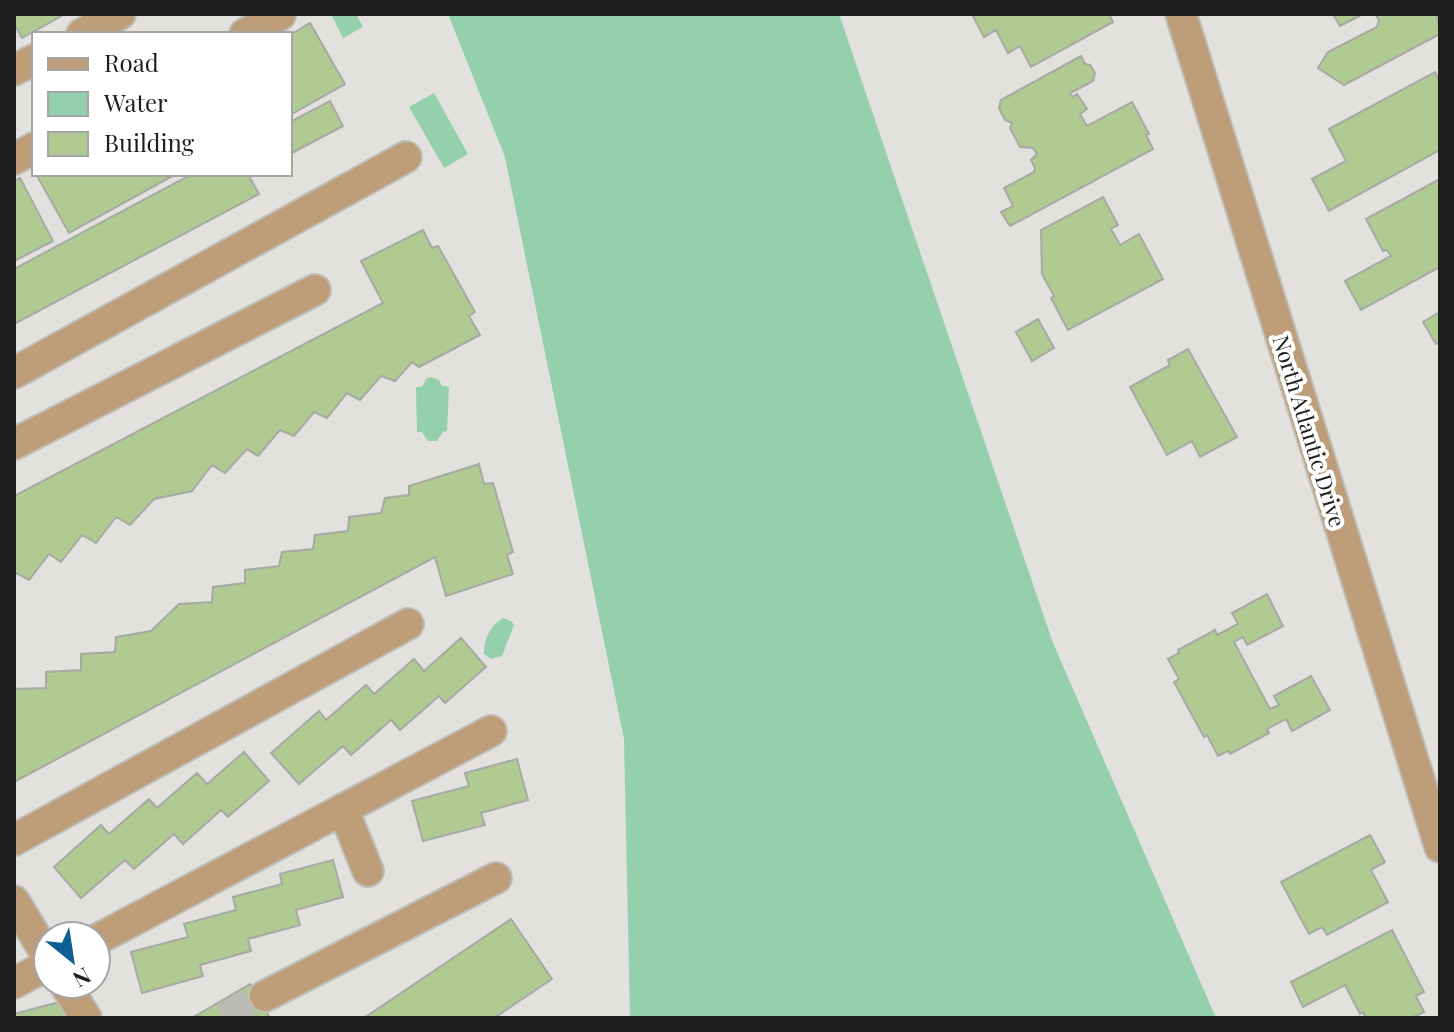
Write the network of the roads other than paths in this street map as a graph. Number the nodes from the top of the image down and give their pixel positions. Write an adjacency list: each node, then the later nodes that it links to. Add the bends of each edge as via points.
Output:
1 (120, 14): 4 (street)
2 (1181, 14): 18 (street, North Atlantic Drive)
3 (280, 15): 5 (street)
4 (86, 32)
5 (249, 32)
6 (32, 61): 7 (street)
7 (14, 70)
8 (32, 149): 10 (street)
9 (406, 157): 12 (street)
10 (14, 159)
11 (315, 290): 13 (street)
12 (14, 373)
13 (14, 444)
14 (408, 624): 17 (street)
15 (491, 731): 16 (street)
16 (343, 809): 19 (street); 23 (street)
17 (14, 840)
18 (1440, 847)
19 (368, 871)
20 (496, 878): 26 (street)
21 (14, 901): 22 (street)
22 (32, 931)
23 (112, 932)
24 (32, 973): 25 (street)
25 (14, 983)
26 (265, 996)
27 (75, 1000): 28 (street)
28 (86, 1018)

